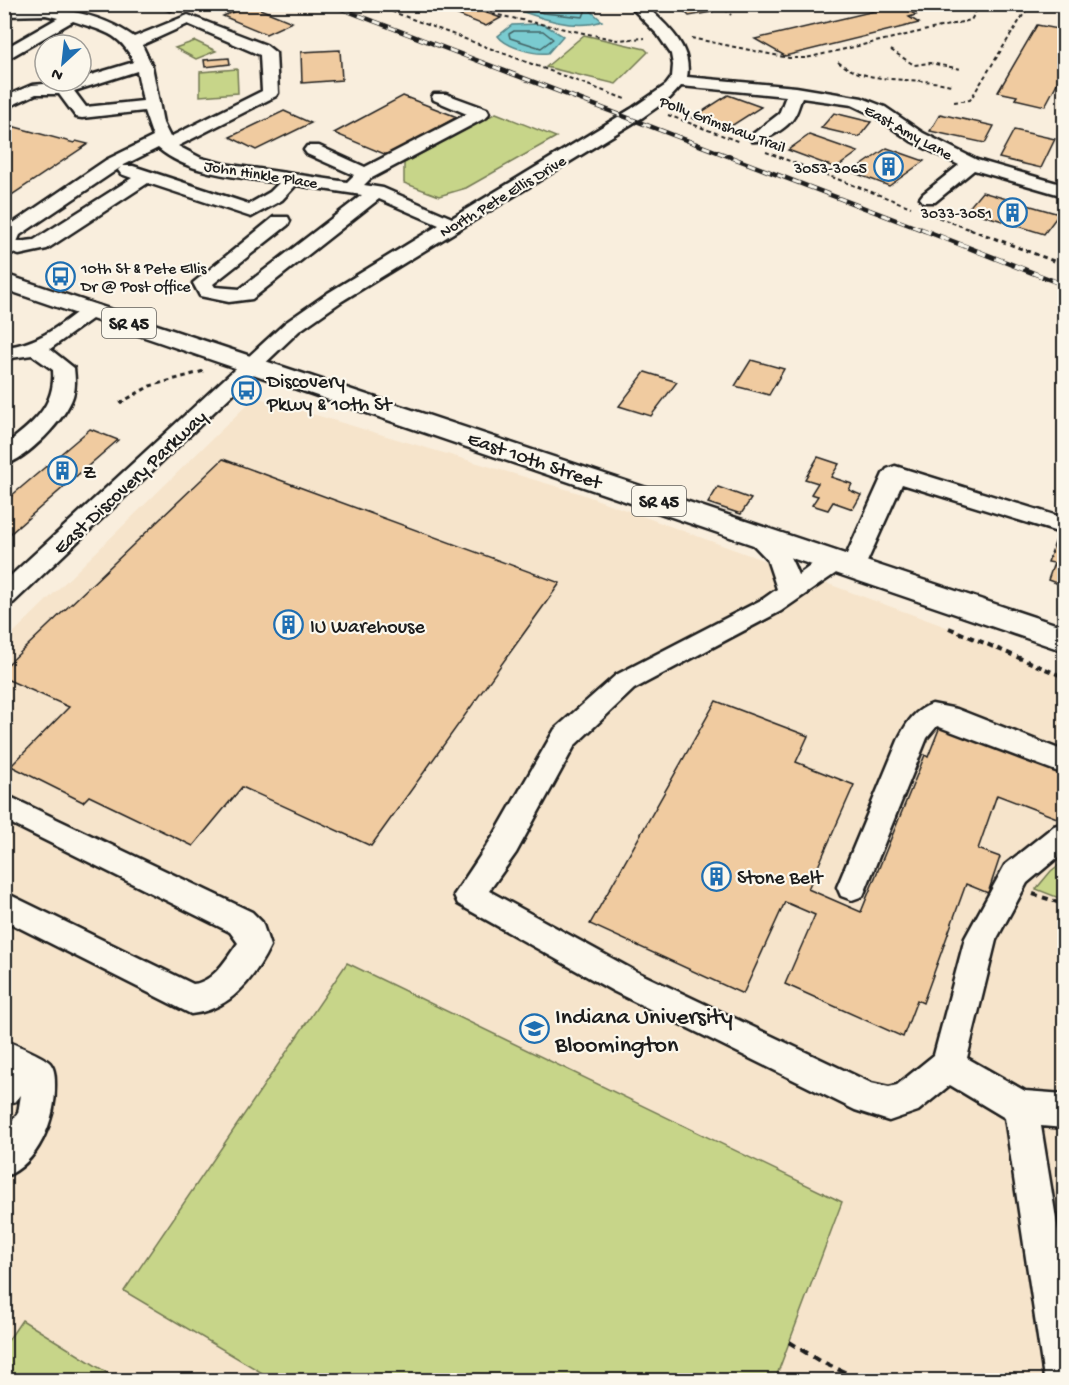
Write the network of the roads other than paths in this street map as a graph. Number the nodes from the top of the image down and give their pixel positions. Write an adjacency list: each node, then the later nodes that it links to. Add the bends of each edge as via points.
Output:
1 (636, 4): 8 (street, via 677,50 681,72)
2 (4, 12): 3 (street, via 46,11)
3 (72, 16): 4 (street, via 116,31); 5 (street)
4 (133, 43): 6 (street); 15 (street, via 188,19 268,53 270,93)
5 (4, 56)
6 (143, 64): 7 (street); 14 (street)
7 (93, 80)
8 (677, 81): 10 (street, East Amy Lane); 28 (street, North Pete Ellis Drive, via 667,93 639,104)
9 (33, 89): 13 (street)
10 (796, 92): 16 (street, via 786,117); 19 (street, East Amy Lane, via 856,101)
11 (67, 93): 14 (street, via 82,113)
12 (440, 97): 20 (street, via 481,113)
13 (4, 104)
14 (151, 105): 15 (street)
15 (164, 142): 18 (street); 22 (street, John Hinkle Place, via 195,162)
16 (761, 144)
17 (313, 150): 20 (street)
18 (112, 164): 21 (street); 21 (street, via 13,232 6,244 19,249 40,245)
19 (970, 165): 24 (street, East Amy Lane); 26 (street)
20 (366, 174): 23 (street)
21 (145, 177): 22 (street, via 251,211 276,196)
22 (293, 178): 23 (street, John Hinkle Place)
23 (352, 187): 25 (street, John Hinkle Place)
24 (1065, 191)
25 (377, 192): 27 (street, via 245,295 207,292 203,283); 28 (street, John Hinkle Place)
26 (926, 207)
27 (281, 221)
28 (454, 225): 33 (street, North Pete Ellis Drive, via 292,327)
29 (4, 281): 30 (main road, East 10th Street / SR 45)
30 (92, 310): 31 (street); 33 (main road, East 10th Street / SR 45)
31 (37, 349): 32 (street); 34 (street, via 63,368 64,399 52,416)
32 (4, 352)
33 (244, 373): 36 (main road, East 10th Street / SR 45); 39 (street, East Discovery Parkway)
34 (4, 458)
35 (1065, 526): 37 (street, via 895,474)
36 (755, 534): 37 (main road, East 10th Street / SR 45); 38 (street, via 778,555)
37 (844, 564): 38 (street); 40 (main road, East 10th Street / SR 45)
38 (791, 592): 46 (street, via 625,682 565,737 505,844 469,895 624,981 867,1098 889,1104 906,1099)
39 (4, 597)
40 (1065, 639)
41 (1065, 763): 44 (street, via 932,715 914,736)
42 (4, 806): 45 (street, via 241,922 251,932 254,946 223,988 204,999 191,999)
43 (1065, 835): 46 (street, via 1016,874 981,938)
44 (852, 886)
45 (4, 905)
46 (948, 1065): 48 (street)
47 (11, 1070): 50 (street, via 38,1075 39,1106 30,1129)
48 (1021, 1108): 49 (street); 51 (street)
49 (1065, 1112)
50 (4, 1160)
51 (1065, 1378)

